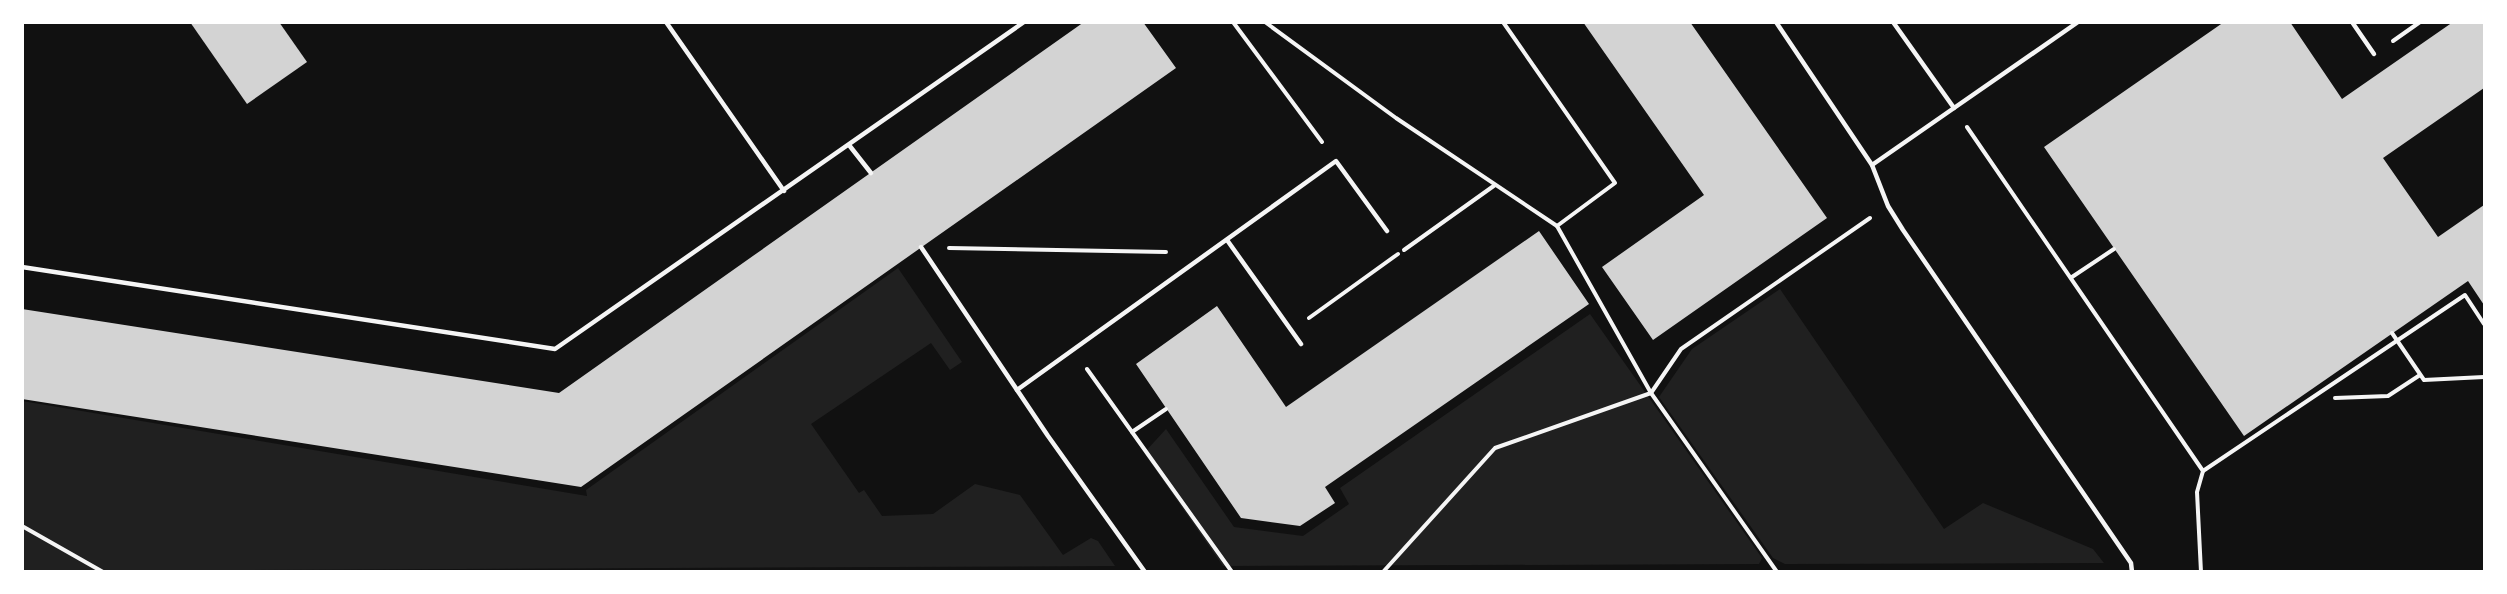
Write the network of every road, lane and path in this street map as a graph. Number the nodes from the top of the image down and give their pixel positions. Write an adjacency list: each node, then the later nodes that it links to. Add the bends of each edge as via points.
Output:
1 (666, 22): 18 (lane)
2 (1024, 22): 13 (lane)
3 (1233, 22): 14 (path)
4 (1265, 22): 17 (path)
5 (1503, 22): 20 (path, via 1615,183)
6 (1776, 22): 15 (lane)
7 (1893, 22): 12 (lane)
8 (2078, 22): 12 (lane)
9 (2352, 22): 11 (lane)
10 (2420, 22): 11 (path)
11 (2374, 54)
12 (1954, 108): 15 (lane); 27 (path)
13 (849, 145): 16 (lane); 18 (lane)
14 (1336, 161): 21 (lane); 22 (lane)
15 (1872, 165): 19 (lane)
16 (871, 173)
17 (1495, 185): 20 (path); 29 (path)
18 (784, 191): 26 (lane, via 555,349)
19 (1888, 206): 37 (path, via 1681,350); 48 (lane, via 2131,563)
20 (1557, 226): 37 (path)
21 (1386, 231)
22 (1227, 240): 25 (lane); 29 (lane)
23 (921, 247): 25 (path); 36 (lane)
24 (2114, 249): 27 (path)
25 (1208, 253): 36 (lane)
26 (22, 267)
27 (2072, 277): 41 (path)
28 (2484, 324): 31 (path, via 2465,295)
29 (1291, 331): 32 (lane)
30 (2392, 333): 31 (path)
31 (2397, 341): 34 (path); 41 (path)
32 (1301, 344)
33 (1086, 368): 40 (path)
34 (2420, 375): 35 (path, via 2424,380); 38 (path, via 2388,396)
35 (2484, 377)
36 (1017, 390): 44 (lane)
37 (1652, 393): 46 (path, via 1495,448); 47 (path)
38 (2336, 398)
39 (1166, 409): 40 (path)
40 (1131, 432): 45 (path)
41 (2204, 471): 49 (path, via 2197,492)
42 (22, 526): 43 (path)
43 (104, 572)
44 (1144, 572)
45 (1232, 572)
46 (1383, 572)
47 (1777, 572)
48 (2132, 572)
49 (2201, 572)

